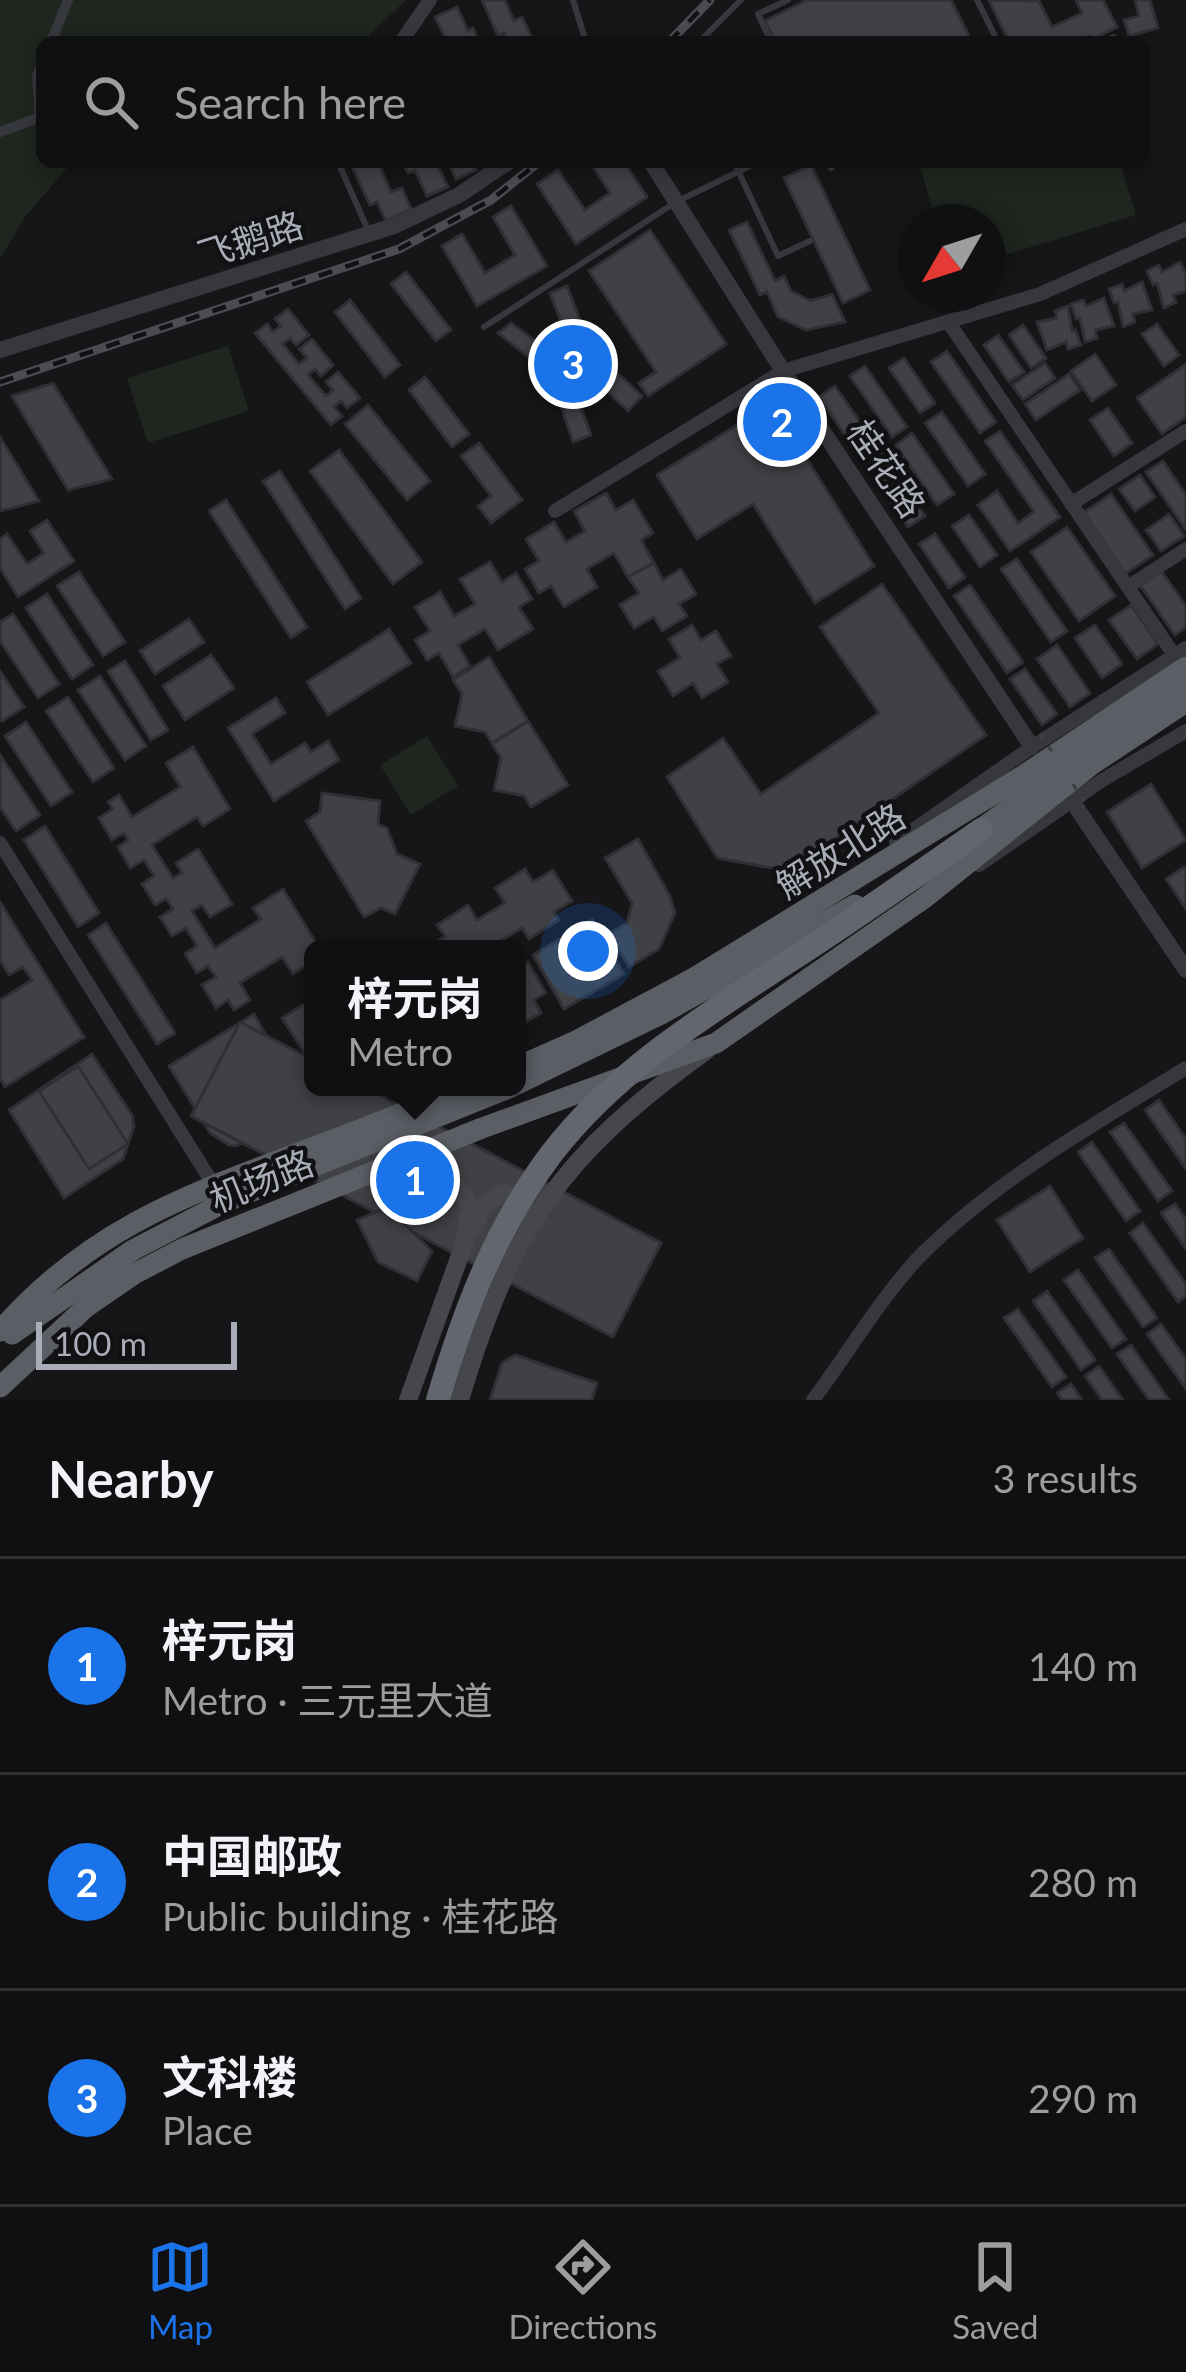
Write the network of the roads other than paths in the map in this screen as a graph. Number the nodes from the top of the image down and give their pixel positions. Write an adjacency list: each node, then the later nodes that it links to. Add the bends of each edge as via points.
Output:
1 (68, 0): 7 (street)
2 (430, 0): 8 (street)
3 (573, 0): 9 (lane)
4 (741, 0): 10 (lane)
5 (788, 0): 11 (lane, via 758,14)
6 (977, 0): 12 (lane)
7 (53, 36)
8 (405, 36)
9 (584, 36)
10 (705, 36)
11 (768, 36)
12 (995, 36)
13 (36, 119): 14 (street)
14 (0, 132)
15 (341, 168): 23 (lane)
16 (499, 168): 23 (street, 飞鹅路, via 459,195)
17 (655, 168): 21 (street, 桂花路)
18 (737, 168): 20 (lane)
19 (745, 168): 20 (lane)
20 (739, 171): 21 (lane); 24 (lane, via 778,256)
21 (676, 202): 26 (lane); 28 (street, 桂花路)
22 (1186, 229): 25 (street, via 1040,294)
23 (370, 233): 27 (street, 飞鹅路)
24 (810, 241)
25 (949, 323): 28 (street); 30 (street)
26 (484, 327)
27 (0, 350)
28 (783, 371): 31 (street); 38 (street, 桂花路)
29 (1186, 431): 30 (street)
30 (1071, 504): 33 (street)
31 (555, 511)
32 (1186, 549): 33 (street)
33 (1128, 587): 34 (street)
34 (1182, 657): 38 (street); 39 (highway, 解放北路)
35 (1186, 687): 41 (highway, bridge)
36 (1186, 702): 43 (highway, via 1091,765)
37 (1186, 731): 40 (street)
38 (1032, 747): 44 (street)
39 (1021, 777): 44 (highway, 解放北路); 45 (main road, via 928,858)
40 (1072, 801): 43 (street); 46 (street)
41 (981, 830): 51 (highway, bridge, via 730,977); 66 (highway, bridge, via 667,1041 590,1109 541,1168 495,1244)
42 (0, 843): 57 (street)
43 (952, 877): 48 (highway)
44 (768, 933): 47 (highway, 解放北路)
45 (792, 949)
46 (1186, 970)
47 (670, 991): 48 (highway, via 674,1021); 49 (highway, 解放北路)
48 (716, 1043): 55 (highway, 机场路); 58 (main road, via 591,1144)
49 (526, 1063)
50 (1186, 1068): 68 (street, via 1032,1163 963,1216 919,1257)
51 (526, 1080)
52 (448, 1096): 57 (highway, 机场路)
53 (486, 1096): 57 (highway, bridge)
54 (486, 1096): 55 (highway, via 492,1107)
55 (482, 1128): 56 (highway, 机场路)
56 (368, 1173): 59 (main road, via 406,1168 445,1177 470,1208); 63 (highway, 机场路, via 134,1274 65,1323)
57 (219, 1193): 61 (highway, 机场路, via 116,1231); 62 (highway)
58 (523, 1238): 59 (main road, via 527,1210 503,1193 485,1204); 67 (main road, via 487,1312)
59 (464, 1244): 64 (main road)
60 (454, 1316): 65 (main road)
61 (3, 1325)
62 (0, 1344)
63 (0, 1387)
64 (408, 1400)
65 (428, 1400)
66 (438, 1400)
67 (460, 1400)
68 (813, 1400)

